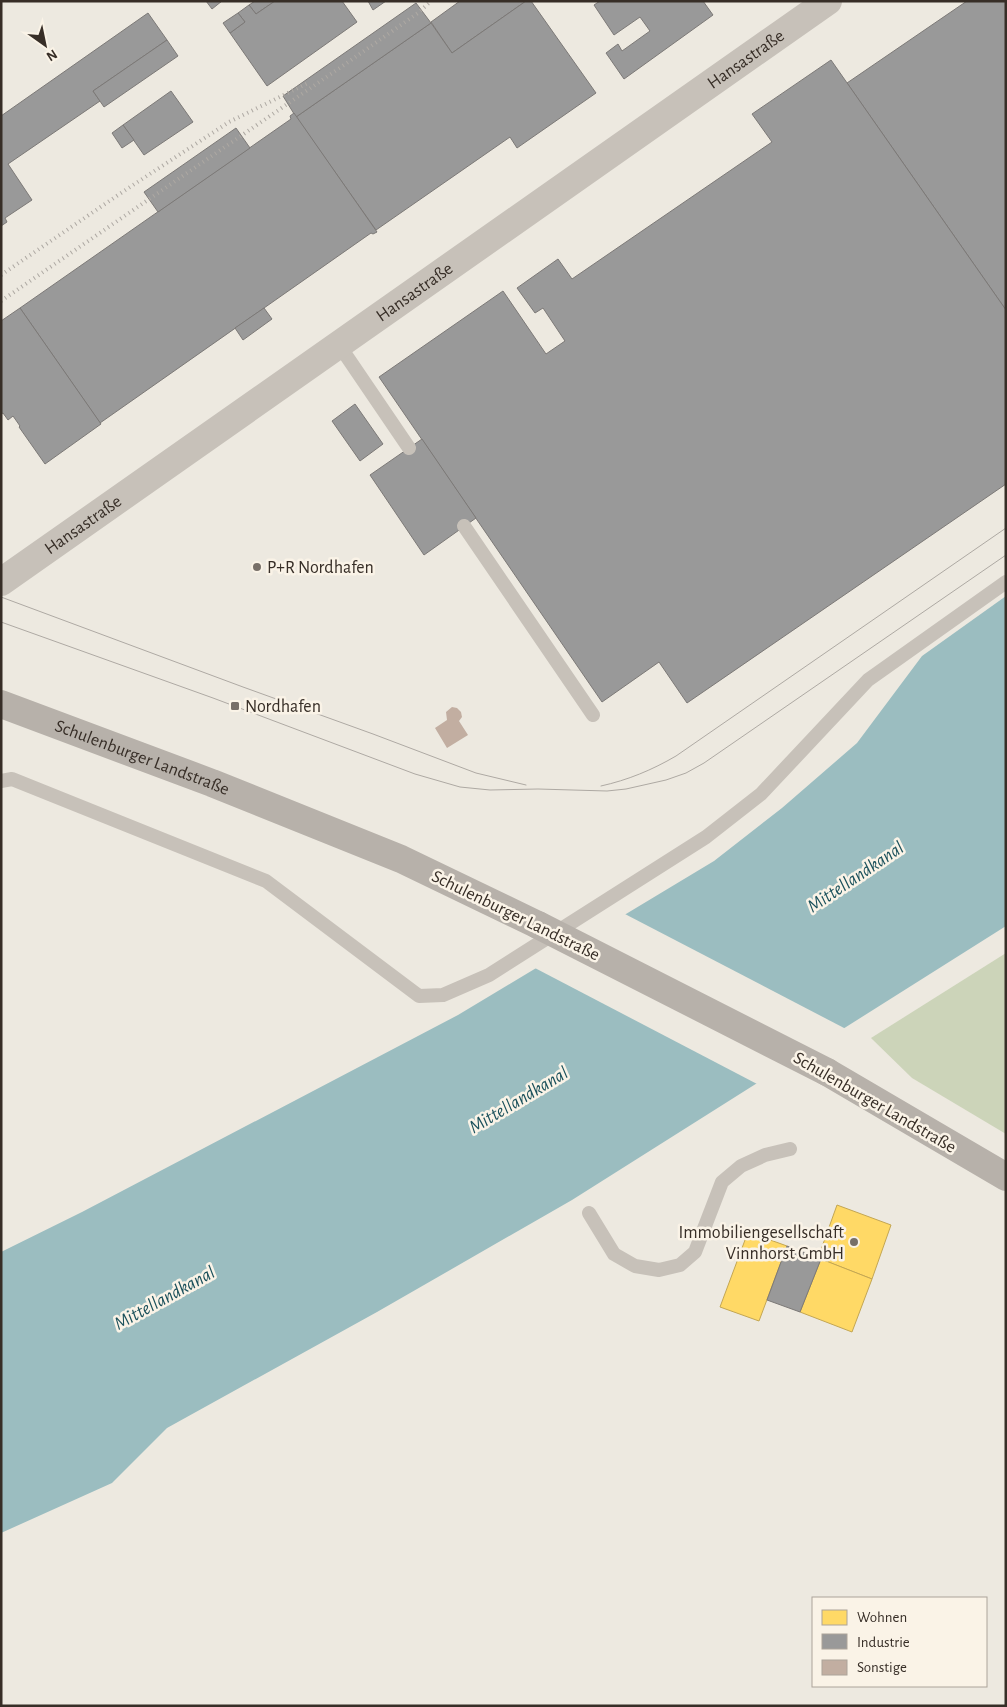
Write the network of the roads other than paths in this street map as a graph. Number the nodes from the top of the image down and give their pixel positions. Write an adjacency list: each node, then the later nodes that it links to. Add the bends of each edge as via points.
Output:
1 (828, 1): 2 (street, Hansastraße)
2 (339, 344): 3 (lane); 5 (street, Hansastraße)
3 (410, 448)
4 (464, 526): 8 (lane)
5 (1, 582)
6 (1006, 582): 9 (lane, via 868,680 761,794 706,837 489,975 443,995 419,996 266,881 12,780)
7 (1, 704): 11 (main road, Schulenburger Landstraße, bridge, via 212,783 401,859 827,1072)
8 (592, 715)
9 (1, 781)
10 (790, 1149): 12 (lane, via 765,1155 741,1166 722,1182 695,1252 680,1265 658,1270 635,1266 614,1254)
11 (1006, 1177)
12 (589, 1213)

